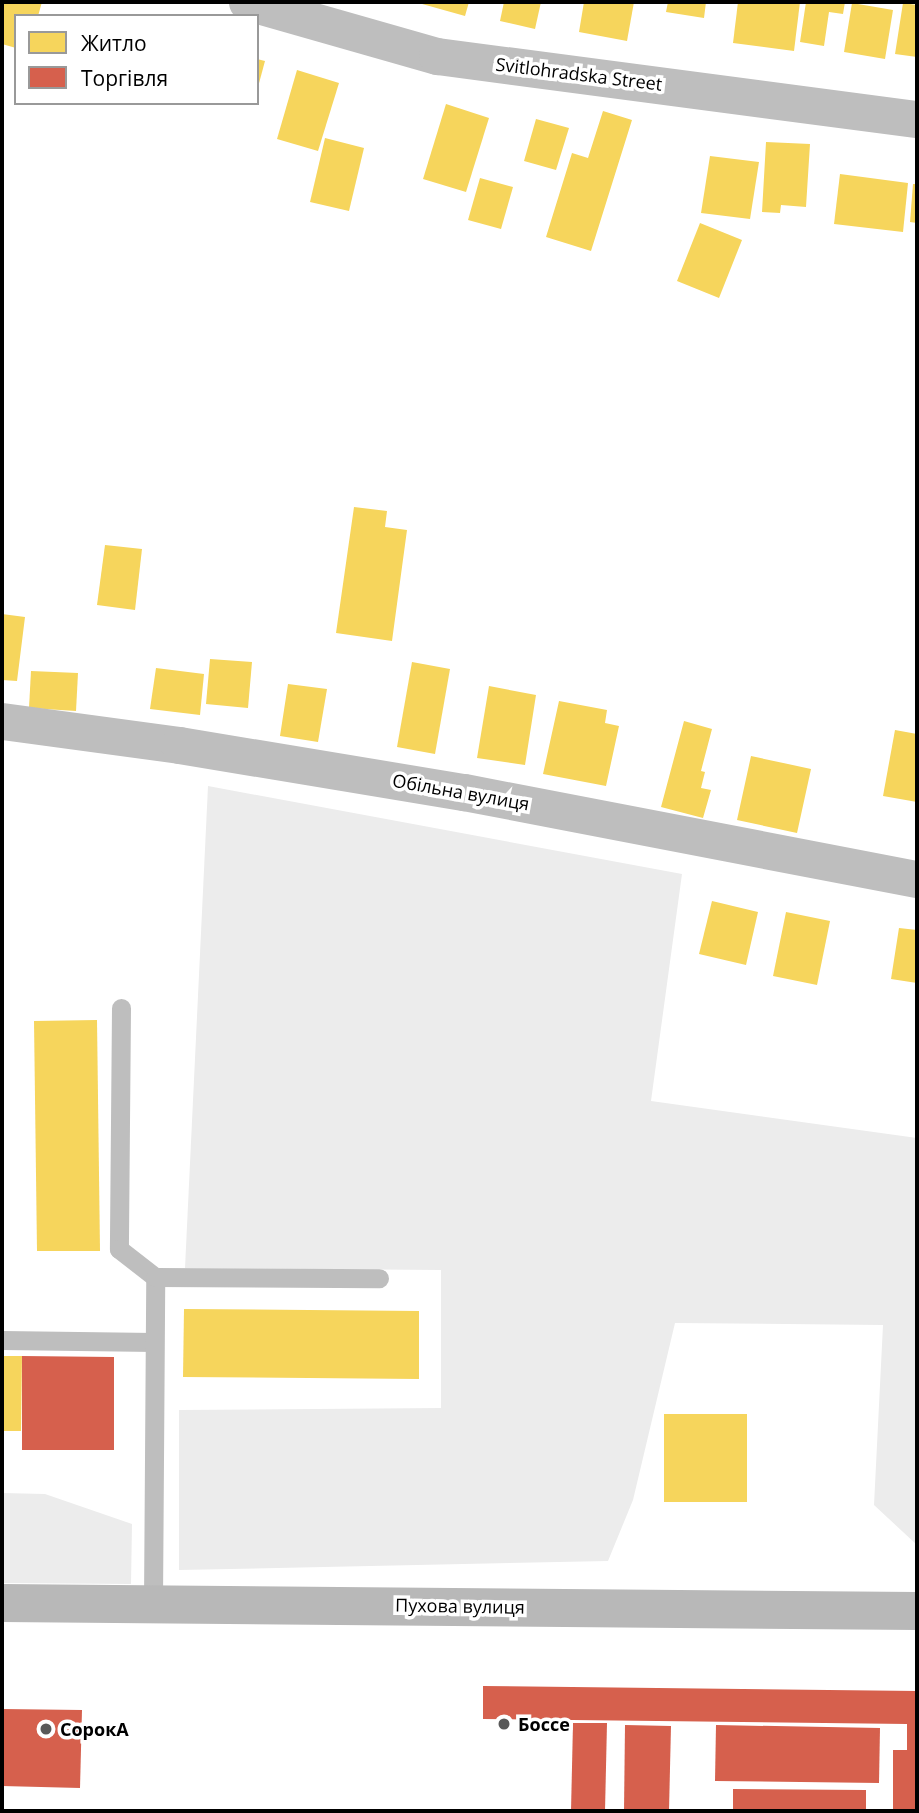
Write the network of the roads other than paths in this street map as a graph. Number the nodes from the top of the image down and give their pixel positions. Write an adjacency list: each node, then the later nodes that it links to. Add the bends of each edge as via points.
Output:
1 (247, 2): 2 (street, Svitlohradska Street, via 437,56)
2 (917, 119)
3 (2, 721): 4 (street, Обільна вулиця, via 464,792)
4 (917, 880)
5 (121, 1008): 6 (lane, via 120,1249)
6 (155, 1277): 7 (lane); 9 (lane)
7 (379, 1278)
8 (2, 1340): 9 (lane)
9 (154, 1342): 10 (lane)
10 (153, 1602): 11 (main road, Пухова вулиця); 12 (main road, Пухова вулиця)
11 (2, 1603)
12 (917, 1611)

